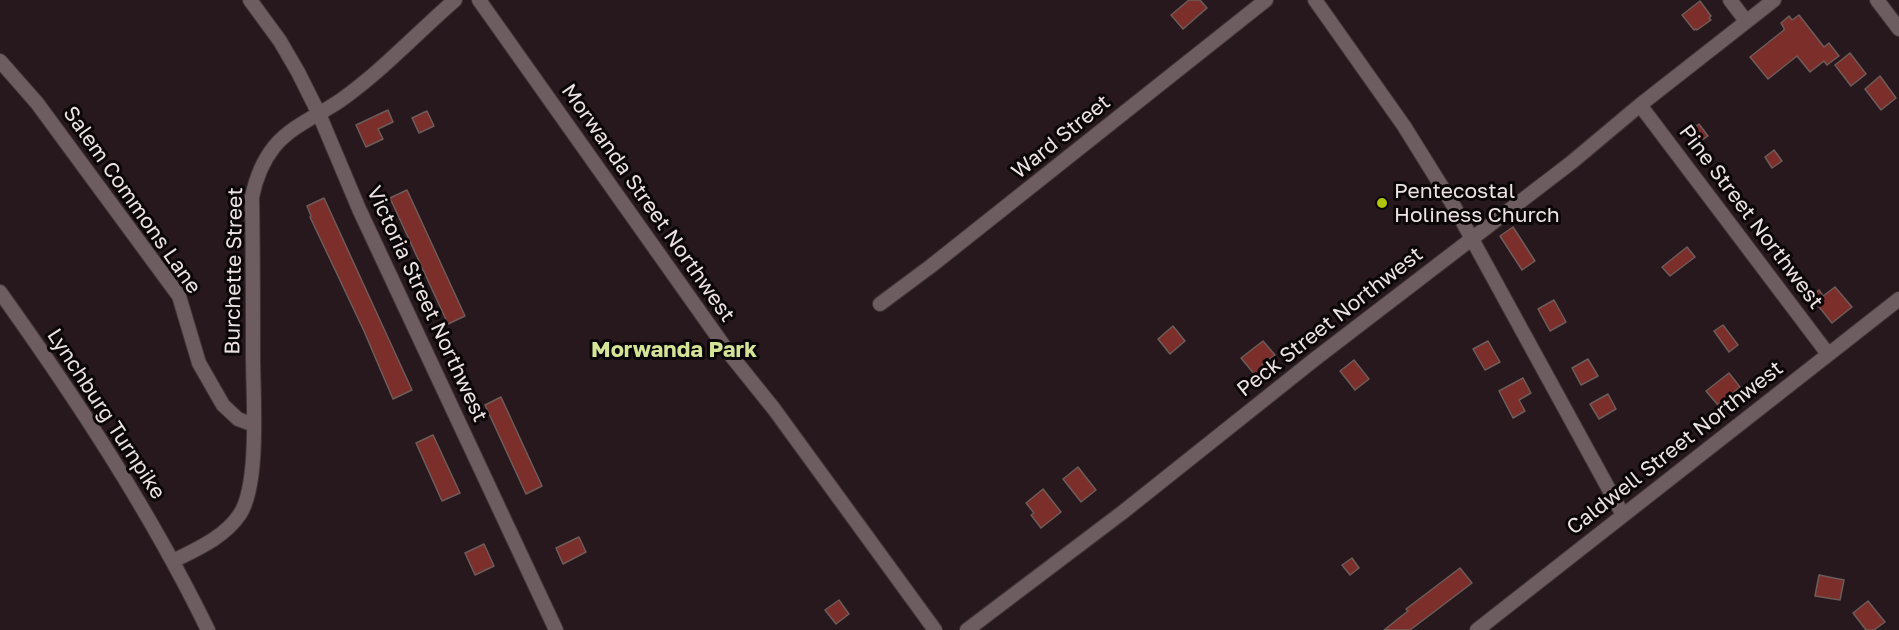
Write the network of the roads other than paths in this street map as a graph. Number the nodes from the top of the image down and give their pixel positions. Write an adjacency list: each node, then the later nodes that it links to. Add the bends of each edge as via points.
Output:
1 (250, 0): 13 (street, Victoria Street Northwest, via 280,41)
2 (455, 0): 13 (street, Burchette Street, via 369,79)
3 (479, 0): 24 (street, Morwanda Street Northwest, via 729,354 774,409)
4 (1266, 0): 17 (street, Ward Street)
5 (1315, 0): 14 (street, via 1404,126)
6 (1730, 0): 9 (street)
7 (1774, 0): 9 (street, Peck Street Northwest)
8 (1877, 0): 10 (street)
9 (1746, 21): 12 (street, Peck Street Northwest)
10 (1899, 29)
11 (0, 62): 19 (street, Salem Commons Lane, via 37,103 179,296 200,363 223,405 238,419)
12 (1640, 105): 14 (street, Peck Street Northwest); 18 (street, Pine Street Northwest)
13 (319, 114): 19 (street, Burchette Street, via 286,134 261,165 255,180); 23 (street, Victoria Street Northwest, via 359,209)
14 (1472, 239): 20 (street); 25 (street, Peck Street Northwest)
15 (0, 292): 21 (street, Lynchburg Turnpike, via 93,428)
16 (1899, 299): 18 (street, Caldwell Street Northwest)
17 (880, 304)
18 (1828, 354): 20 (street, Caldwell Street Northwest)
19 (254, 425): 21 (street, Burchette Street, via 250,491 240,515 214,539)
20 (1623, 515): 26 (street, Caldwell Street Northwest)
21 (173, 561): 22 (street, Lynchburg Turnpike)
22 (208, 630)
23 (556, 630)
24 (935, 630)
25 (967, 630)
26 (1477, 630)

